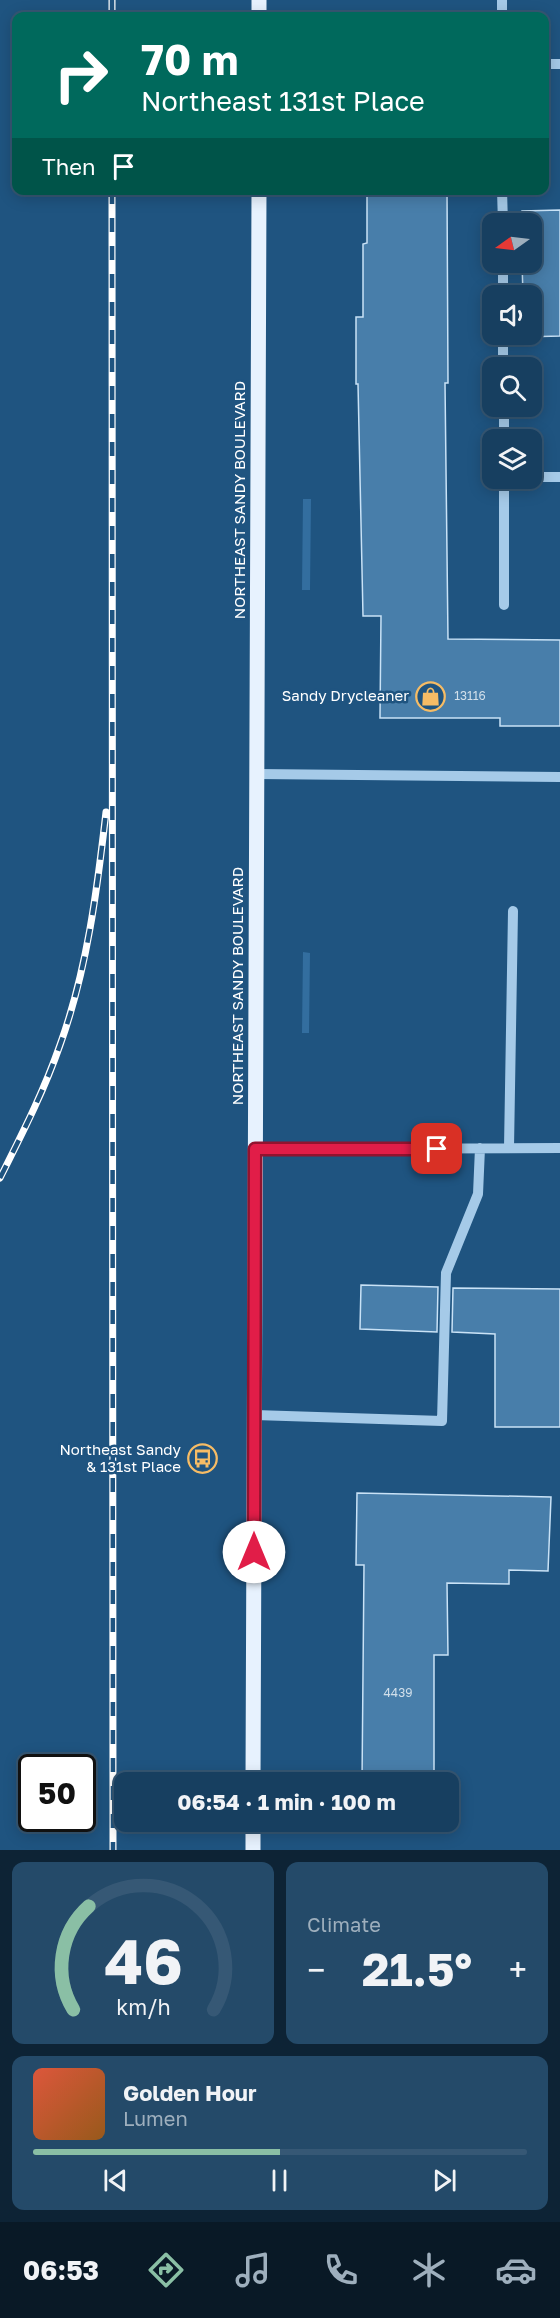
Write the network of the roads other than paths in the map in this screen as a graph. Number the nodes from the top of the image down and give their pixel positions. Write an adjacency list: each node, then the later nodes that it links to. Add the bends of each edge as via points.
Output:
1 (259, 195): 8 (main road, NORTHEAST SANDY BOULEVARD)
2 (502, 195): 3 (street)
3 (502, 213)
4 (542, 477): 5 (street)
5 (560, 477)
6 (504, 489): 7 (street)
7 (504, 605)
8 (257, 774): 9 (street); 14 (main road, NORTHEAST SANDY BOULEVARD)
9 (560, 777)
10 (513, 911): 12 (street)
11 (480, 1148): 12 (street); 14 (street); 15 (street, via 478,1194 446,1273 442,1421)
12 (509, 1148): 13 (street)
13 (560, 1148)
14 (255, 1149): 15 (main road, NORTHEAST SANDY BOULEVARD)
15 (255, 1414): 16 (main road, NORTHEAST SANDY BOULEVARD)
16 (253, 1772)
17 (253, 1832): 18 (main road)
18 (253, 1850)

